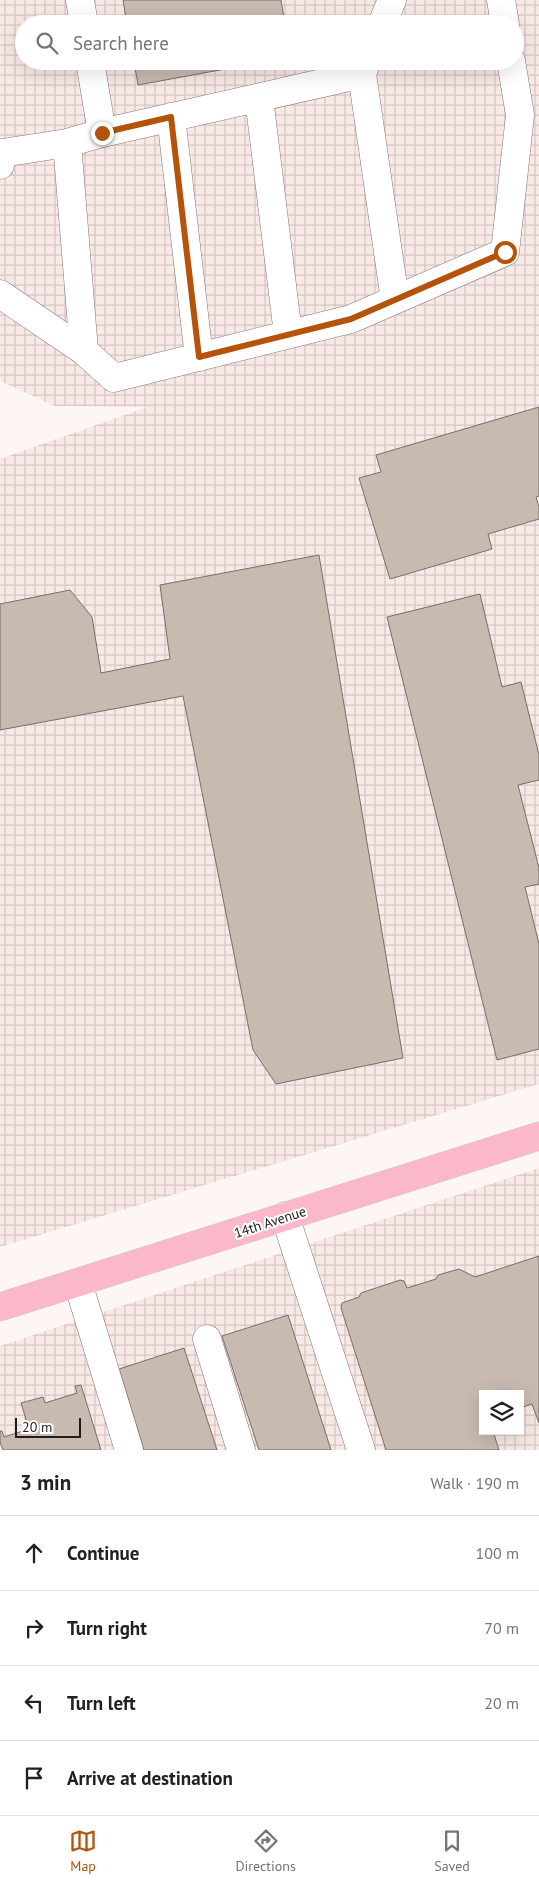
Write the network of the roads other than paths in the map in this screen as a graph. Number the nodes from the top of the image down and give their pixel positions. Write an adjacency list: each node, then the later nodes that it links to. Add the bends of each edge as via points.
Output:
1 (80, 0): 4 (lane)
2 (392, 0): 5 (lane)
3 (500, 0): 6 (lane)
4 (82, 15)
5 (386, 15)
6 (503, 15)
7 (92, 70): 13 (lane)
8 (357, 70): 11 (lane)
9 (364, 70): 17 (lane)
10 (512, 70): 17 (lane, via 520,115 505,252)
11 (260, 98): 12 (lane); 18 (lane)
12 (171, 117): 13 (lane); 20 (lane)
13 (102, 133): 14 (lane)
14 (68, 144): 15 (lane, via 2,153); 19 (lane)
15 (0, 165)
16 (0, 294): 19 (lane)
17 (395, 300): 18 (lane, via 351,319)
18 (288, 334): 20 (lane)
19 (84, 351): 20 (lane, via 114,378)
20 (199, 357)
21 (539, 1136): 22 (main road, 14th Avenue)
22 (285, 1216): 23 (main road, 14th Avenue); 28 (lane)
23 (78, 1282): 24 (main road, 14th Avenue); 26 (lane)
24 (0, 1307)
25 (207, 1339): 27 (lane)
26 (129, 1450)
27 (241, 1450)
28 (361, 1450)

